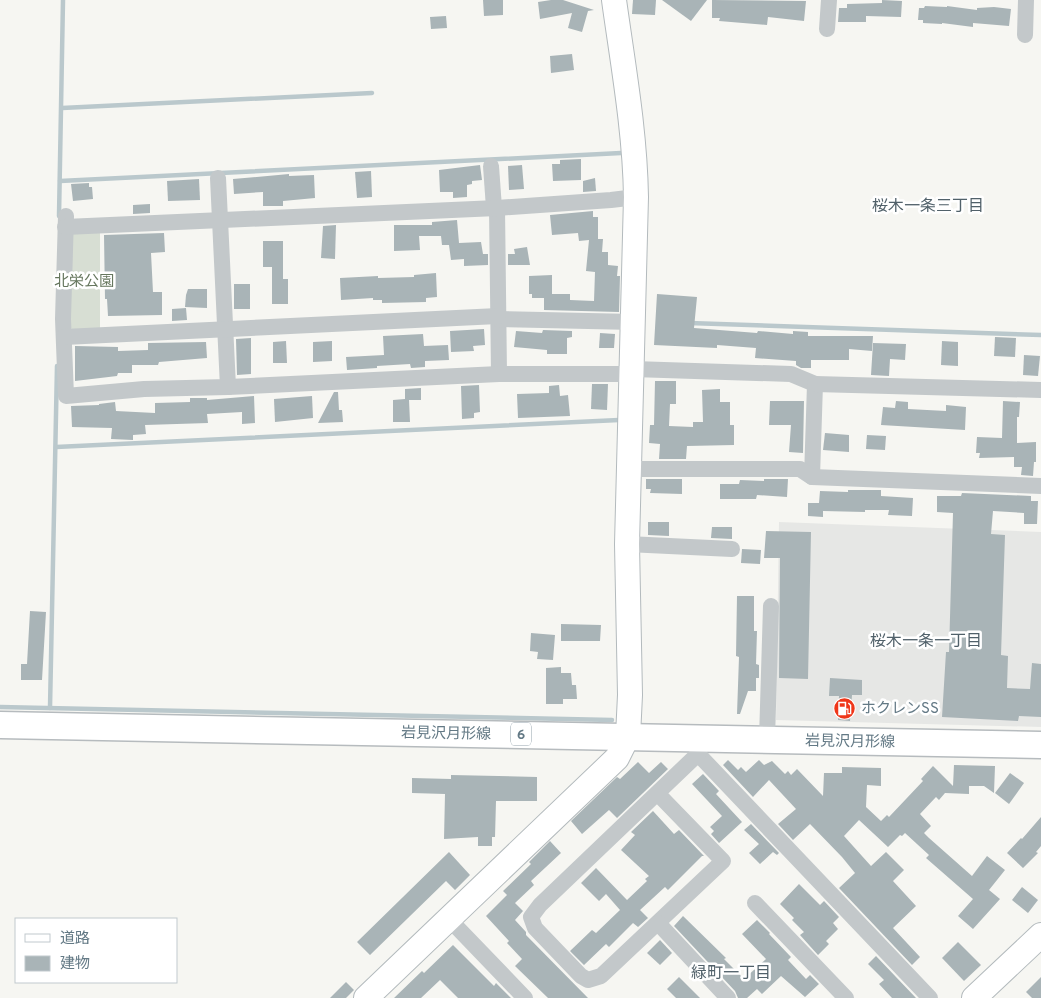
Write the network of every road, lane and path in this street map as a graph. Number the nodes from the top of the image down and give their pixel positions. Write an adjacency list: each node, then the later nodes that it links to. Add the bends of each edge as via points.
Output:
1 (614, 0): 8 (street, via 630,114)
2 (829, 0): 4 (street)
3 (1026, 0): 5 (street)
4 (827, 29)
5 (1025, 35)
6 (491, 166): 9 (street)
7 (218, 178): 10 (street)
8 (636, 197): 9 (street); 12 (street)
9 (495, 208): 10 (street); 11 (street)
10 (220, 219): 13 (street); 14 (street, via 66,221)
11 (498, 318): 12 (street); 13 (street); 16 (street)
12 (634, 322): 15 (street)
13 (225, 330): 14 (street); 18 (street)
14 (64, 337): 18 (street, via 66,396 144,389)
15 (632, 372): 16 (street); 17 (street, via 791,374); 20 (street)
16 (499, 374): 18 (street)
17 (815, 384): 19 (street); 21 (street)
18 (228, 387)
19 (1041, 390)
20 (630, 469): 21 (street, via 800,469); 23 (street)
21 (812, 477): 22 (street)
22 (1041, 486)
23 (627, 544): 24 (street); 27 (street)
24 (732, 549)
25 (771, 606): 28 (street)
26 (0, 725): 27 (main road, 岩見沢月形線 / 6)
27 (628, 736): 30 (main road, 岩見沢月形線 / 6); 33 (street, via 616,758)
28 (767, 739): 29 (main road, 岩見沢月形線 / 6); 30 (main road, 岩見沢月形線 / 6)
29 (1041, 745)
30 (701, 746): 31 (street); 40 (street)
31 (658, 794): 34 (street, via 723,861); 34 (street, via 531,917 535,928 588,980 601,976)
32 (755, 904): 39 (street)
33 (449, 919): 36 (street); 37 (street)
34 (658, 923): 38 (street)
35 (1041, 935): 41 (street)
36 (377, 994)
37 (525, 998)
38 (728, 998)
39 (846, 998)
40 (930, 998)
41 (974, 998)

